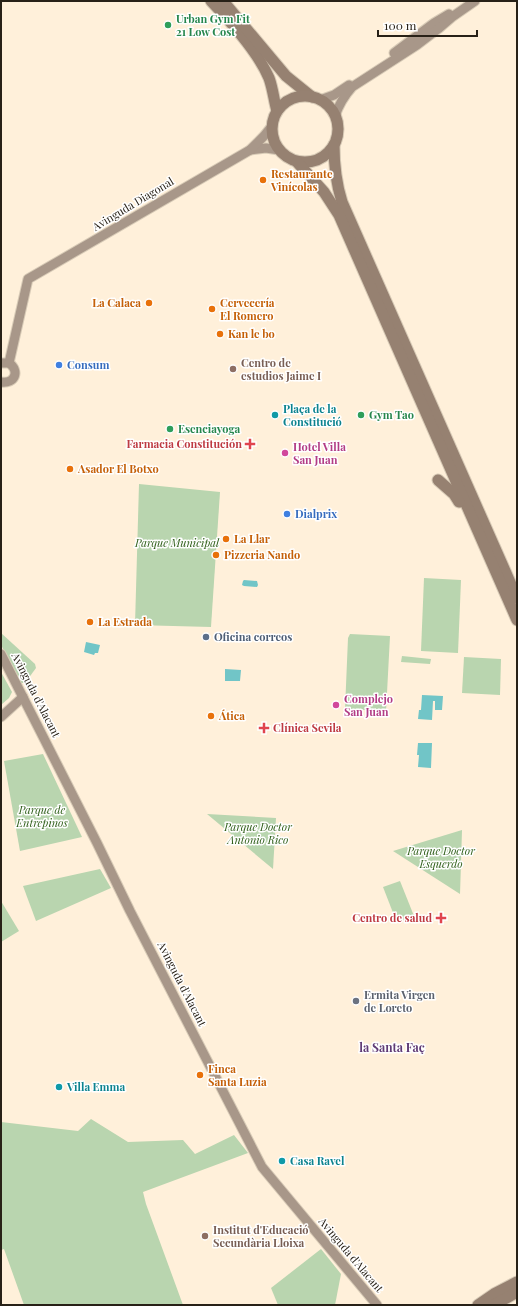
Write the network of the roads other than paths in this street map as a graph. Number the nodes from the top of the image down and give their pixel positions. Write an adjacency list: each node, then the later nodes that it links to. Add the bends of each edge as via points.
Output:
1 (211, 1): 6 (main road, via 264,69)
2 (223, 1): 5 (main road, via 286,76)
3 (468, 1): 5 (street, via 339,92)
4 (475, 1): 7 (street, via 417,45 352,87 344,96)
5 (316, 98): 6 (main road, via 304,96 292,99 282,105); 7 (main road, via 332,110)
6 (277, 112): 8 (main road)
7 (335, 116): 9 (main road, via 338,131)
8 (272, 126): 10 (street, Avinguda Diagonal); 11 (main road)
9 (334, 145): 12 (main road, via 319,160); 17 (main road, via 336,179 342,202)
10 (250, 150): 11 (street, Avinguda Diagonal); 13 (street, Avinguda Diagonal, via 28,279)
11 (278, 150): 12 (main road)
12 (297, 162): 16 (main road, via 324,192 339,215)
13 (5, 363): 14 (street, via 14,366 15,376 12,381)
14 (1, 382)
15 (438, 480): 16 (main road, via 454,494)
16 (488, 558): 18 (main road)
17 (517, 598)
18 (517, 620)
19 (1, 654): 20 (street, Avinguda d'Alacant)
20 (23, 697): 21 (street); 24 (street, Avinguda d'Alacant, via 262,1167)
21 (1, 717)
22 (517, 1282): 25 (main road)
23 (517, 1292): 26 (main road)
24 (376, 1305)
25 (478, 1305)
26 (494, 1305)

